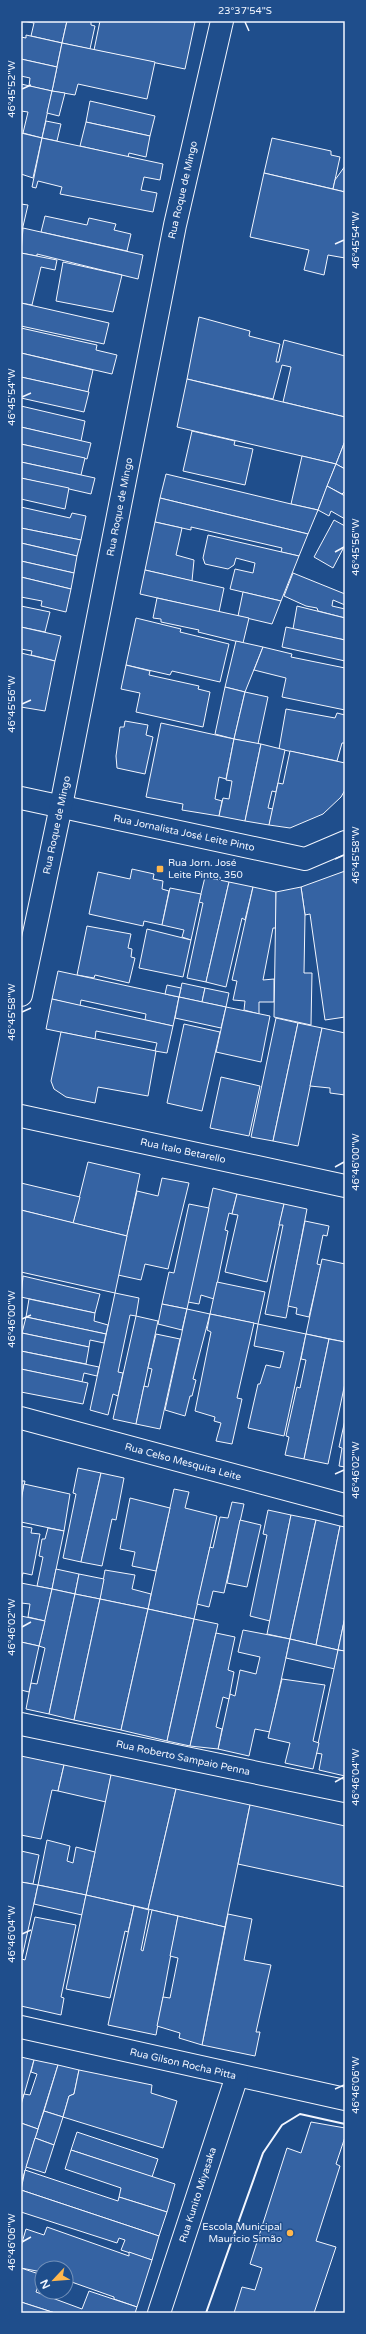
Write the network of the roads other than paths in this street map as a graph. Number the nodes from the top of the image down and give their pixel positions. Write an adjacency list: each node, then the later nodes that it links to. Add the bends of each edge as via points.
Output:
1 (222, 21): 3 (street, Rua Roque de Mingo, via 175,225)
2 (21, 798): 3 (street, Rua Jornalista José Leite Pinto)
3 (61, 806): 4 (street, Rua Jornalista José Leite Pinto, via 305,859); 5 (street, Rua Roque de Mingo)
4 (345, 842)
5 (21, 995)
6 (21, 1116): 7 (street, Rua Italo Betarello)
7 (345, 1186)
8 (21, 1418): 9 (street, Rua Celso Mesquita Leite)
9 (345, 1505)
10 (21, 1724): 11 (street, Rua Roberto Sampaio Penna)
11 (345, 1791)
12 (21, 2027): 13 (street, Rua Gilson Rocha Pitta)
13 (237, 2076): 14 (street, Rua Gilson Rocha Pitta); 15 (street, Rua Kunito Miyasaka)
14 (345, 2099)
15 (159, 2313)

